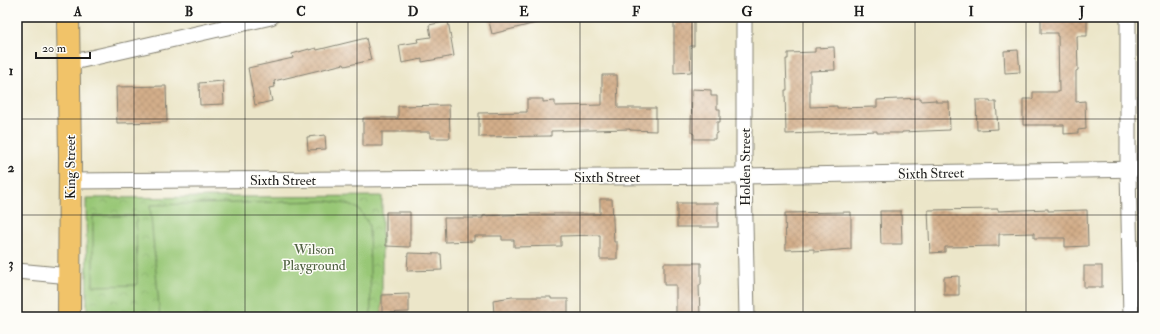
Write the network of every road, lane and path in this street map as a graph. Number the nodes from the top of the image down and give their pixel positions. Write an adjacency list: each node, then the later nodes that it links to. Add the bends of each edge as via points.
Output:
1 (68, 17): 5 (main road, King Street)
2 (271, 17): 5 (street)
3 (744, 17): 7 (street, Holden Street)
4 (1128, 17): 6 (street)
5 (69, 63): 8 (main road, King Street)
6 (1136, 169): 7 (street, Sixth Street); 13 (street)
7 (744, 176): 8 (street, Sixth Street); 12 (street, Holden Street)
8 (70, 181): 10 (main road, King Street)
9 (17, 271): 10 (street)
10 (70, 276): 11 (main road, King Street)
11 (69, 317)
12 (747, 317)
13 (1131, 317)

